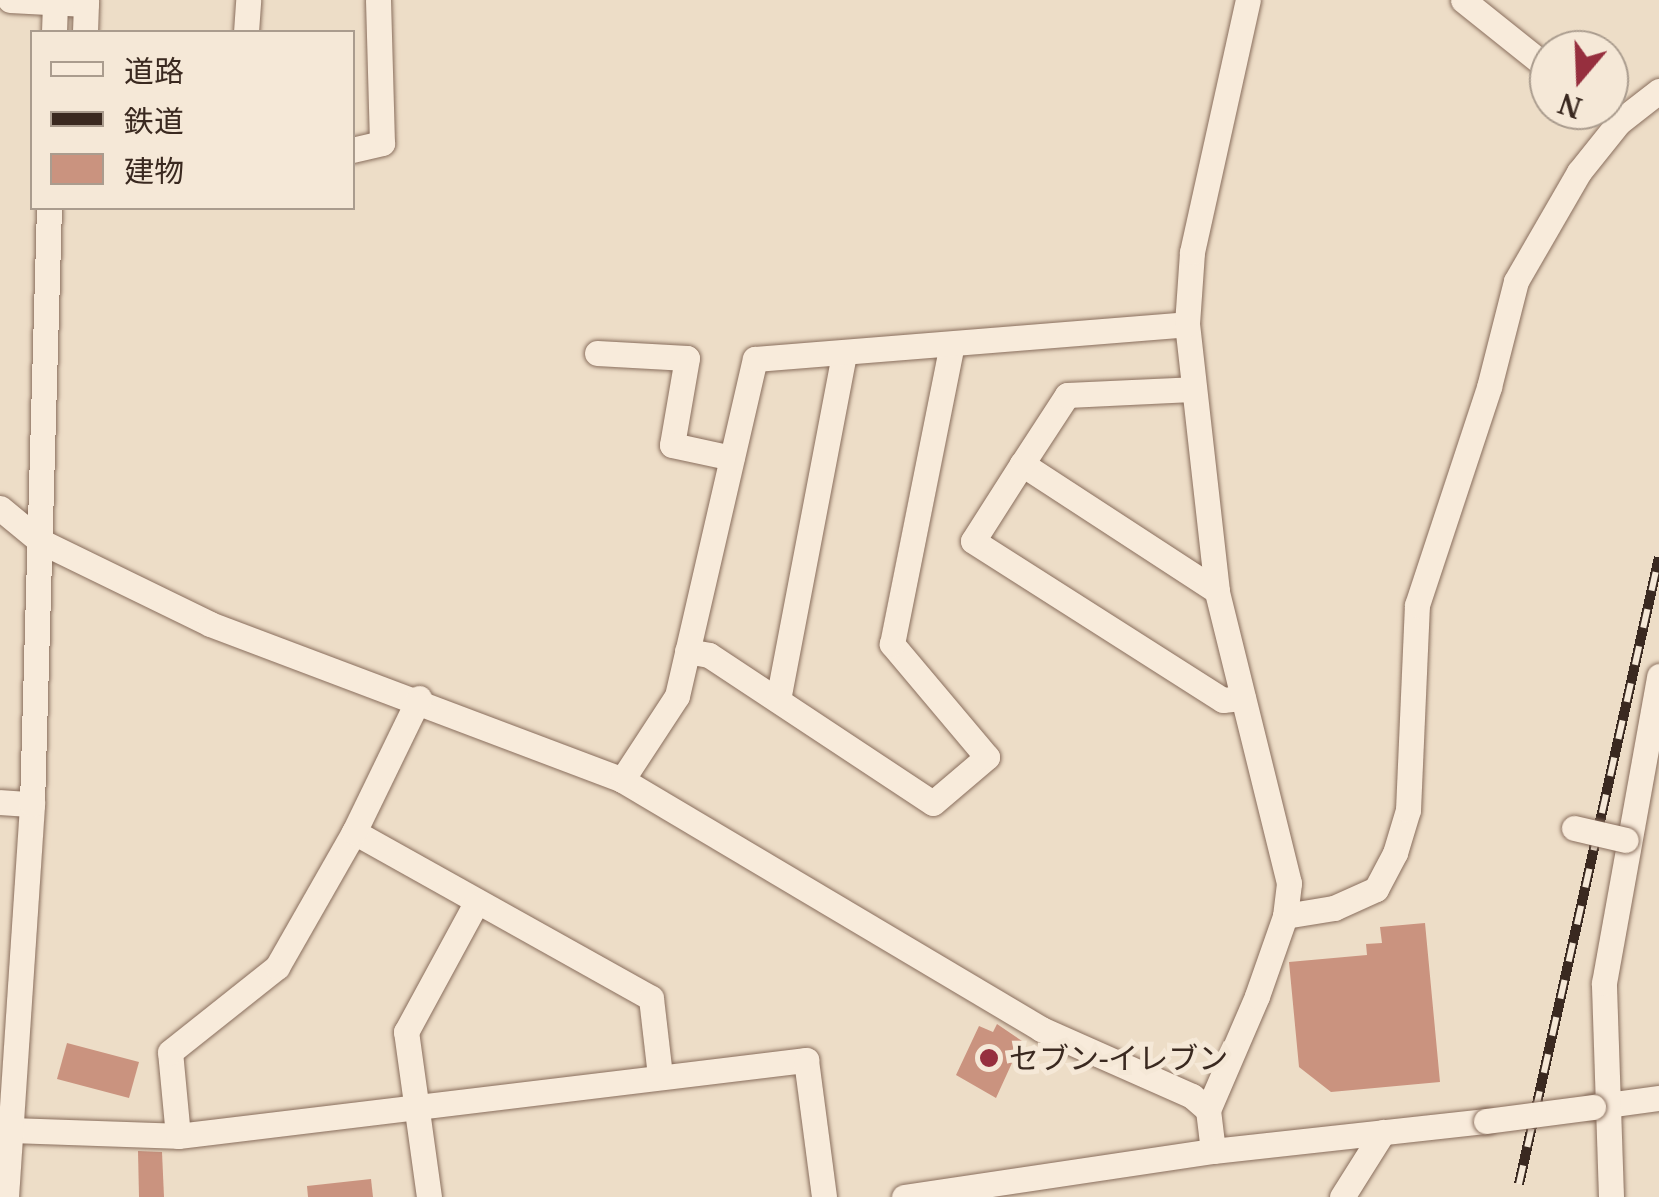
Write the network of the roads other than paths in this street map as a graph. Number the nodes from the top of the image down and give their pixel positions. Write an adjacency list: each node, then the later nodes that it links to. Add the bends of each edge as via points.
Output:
1 (10, 0): 6 (street)
2 (248, 0): 10 (street)
3 (378, 0): 15 (street, via 382,144)
4 (1248, 0): 17 (street, via 1192,252)
5 (1464, 0): 11 (street)
6 (54, 1): 7 (street); 8 (street)
7 (86, 2): 9 (street)
8 (54, 30)
9 (84, 30)
10 (246, 30)
11 (1529, 53)
12 (1659, 92): 13 (street)
13 (1629, 107)
14 (1603, 130): 39 (street, via 1516,281 1489,388 1434,538 1417,605 1408,810 1395,853 1376,889 1334,908)
15 (355, 149)
16 (49, 210): 25 (street)
17 (1187, 324): 18 (street); 21 (street)
18 (952, 345): 20 (street); 31 (street, via 892,644 986,757 933,803)
19 (597, 354): 22 (street, via 688,358 672,445)
20 (844, 354): 22 (street, via 755,359); 31 (street)
21 (1192, 389): 23 (street, via 1066,395); 26 (street)
22 (732, 458): 27 (street)
23 (1022, 464): 26 (street); 30 (street, via 972,541 1223,700)
24 (0, 508): 25 (street)
25 (40, 541): 29 (street, via 210,624); 34 (street)
26 (1217, 591): 30 (street)
27 (687, 651): 31 (street, via 709,656); 32 (street, via 676,696)
28 (1659, 676): 37 (street)
29 (419, 698): 32 (street); 36 (street)
30 (1243, 698): 39 (street, via 1288,883)
31 (778, 700)
32 (622, 780): 44 (street, via 1042,1028 1164,1079)
33 (0, 802): 34 (street)
34 (32, 804): 45 (street)
35 (1574, 828): 37 (street, bridge)
36 (354, 832): 38 (street); 47 (street, via 277,967 170,1052)
37 (1626, 840): 43 (street, via 1604,983)
38 (475, 905): 40 (street, via 651,998); 42 (street, via 406,1032)
39 (1285, 916): 44 (street)
40 (660, 1076): 42 (street); 51 (street, via 806,1060)
41 (1659, 1098): 43 (street)
42 (416, 1102): 47 (street); 50 (street)
43 (1600, 1106): 46 (street, bridge); 54 (street)
44 (1208, 1110): 48 (street)
45 (9, 1130): 47 (street); 49 (street)
46 (1384, 1132): 48 (street); 53 (street)
47 (178, 1136)
48 (1213, 1150): 52 (street)
49 (6, 1197)
50 (429, 1197)
51 (824, 1197)
52 (904, 1197)
53 (1342, 1197)
54 (1611, 1197)

